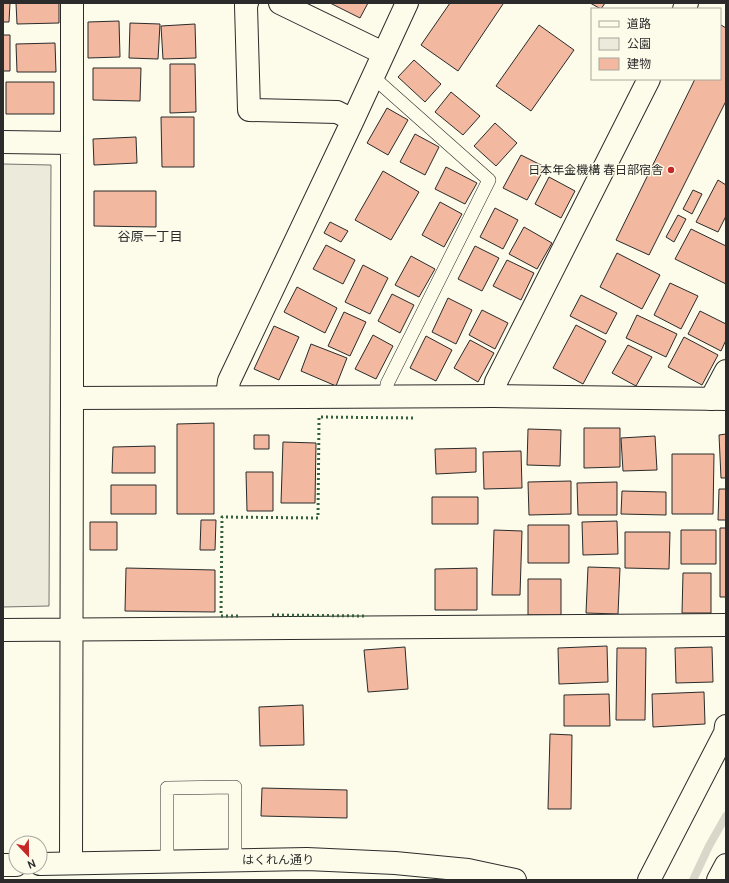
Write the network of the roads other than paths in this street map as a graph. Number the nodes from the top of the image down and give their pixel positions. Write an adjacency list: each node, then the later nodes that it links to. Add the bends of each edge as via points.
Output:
1 (72, 3): 10 (street)
2 (247, 3): 8 (street, via 249,110 337,112)
3 (280, 3): 5 (street)
4 (406, 3): 5 (street)
5 (383, 53): 6 (street)
6 (373, 77): 8 (street); 13 (lane, via 489,180 386,384)
7 (648, 80): 14 (street, via 496,382)
8 (353, 120): 12 (street, via 229,381)
9 (3, 142): 10 (street)
10 (72, 143): 15 (street)
11 (726, 371): 16 (street)
12 (227, 396): 13 (street); 15 (street)
13 (386, 396): 14 (street)
14 (494, 396): 16 (street)
15 (72, 398): 19 (street)
16 (719, 399)
17 (726, 625): 19 (street)
18 (3, 630): 19 (street)
19 (71, 630): 23 (street)
20 (726, 726): 27 (street, via 725,733)
21 (235, 860): 22 (street, はくれん通り); 22 (lane, via 235,787 167,788); 26 (street, はくれん通り, via 307,859 395,863 468,870)
22 (168, 861): 23 (street, はくれん通り)
23 (71, 863): 24 (street, はくれん通り)
24 (48, 864)
25 (726, 865): 28 (street)
26 (515, 880)
27 (649, 880)
28 (718, 880)

